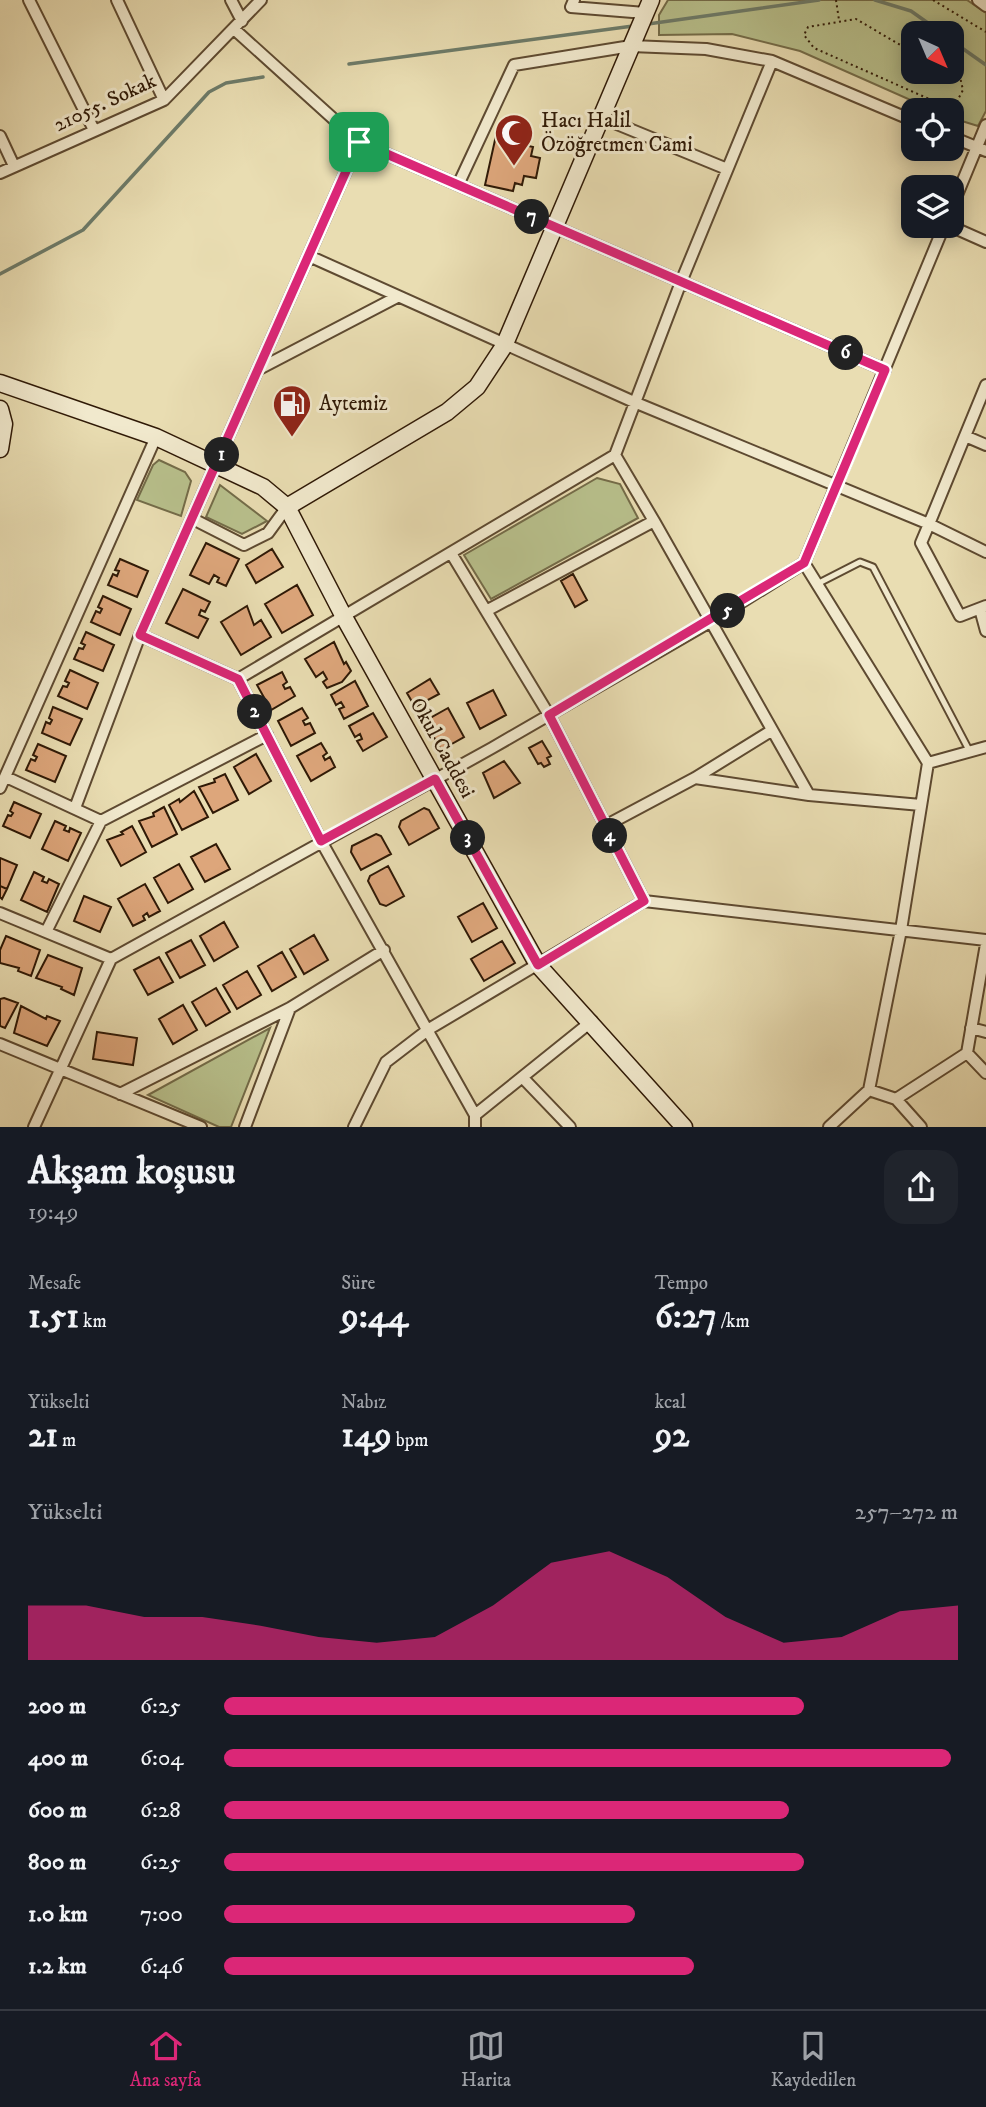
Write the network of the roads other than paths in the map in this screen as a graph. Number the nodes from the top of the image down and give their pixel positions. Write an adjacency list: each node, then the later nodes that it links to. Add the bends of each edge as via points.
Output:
1 (29, 0): 16 (street)
2 (117, 0): 12 (street)
3 (232, 0): 9 (street)
4 (261, 0): 9 (street, 21055. Sokak)
5 (573, 0): 7 (street, via 571,7)
6 (978, 0): 8 (street)
7 (648, 6): 10 (street)
8 (986, 6)
9 (238, 25): 12 (street, 21055. Sokak); 18 (street)
10 (633, 41): 11 (street); 14 (street); 25 (street, via 514,65)
11 (772, 61): 13 (street); 22 (street)
12 (164, 100): 16 (street, 21055. Sokak)
13 (901, 116)
14 (600, 117): 22 (street); 26 (street)
15 (986, 125): 20 (street)
16 (94, 130): 21 (street, 21055. Sokak)
17 (0, 136): 21 (street)
18 (359, 142): 25 (street); 30 (street)
19 (964, 142): 20 (street)
20 (981, 149): 24 (street)
21 (14, 166): 23 (street, 21055. Sokak)
22 (727, 169): 31 (street)
23 (0, 173)
24 (964, 183)
25 (458, 185): 26 (street)
26 (554, 226): 31 (street); 33 (street)
27 (964, 232): 29 (street)
28 (939, 238): 35 (street)
29 (986, 242)
30 (309, 256): 32 (street); 34 (street)
31 (681, 282): 35 (street); 38 (street)
32 (397, 297): 33 (street); 34 (street)
33 (505, 346): 38 (street); 47 (street, via 477,387 447,412)
34 (259, 369): 45 (street)
35 (885, 370): 46 (street)
36 (0, 383): 41 (street)
37 (986, 385): 40 (street)
38 (634, 402): 44 (street); 46 (street)
39 (0, 409): 43 (street, via 4,424)
40 (965, 436): 42 (street); 50 (street)
41 (156, 437): 45 (street); 68 (street)
42 (986, 444)
43 (0, 449)
44 (615, 454): 49 (street); 52 (street)
45 (218, 465): 47 (street, via 263,487); 48 (street)
46 (837, 485): 50 (street); 53 (street)
47 (286, 507): 48 (street, via 268,533 244,545); 57 (street, Okul Caddesi)
48 (192, 519): 60 (street)
49 (654, 521): 56 (street); 58 (street)
50 (929, 524): 51 (street); 55 (street, via 921,543 960,616)
51 (986, 552)
52 (451, 553): 56 (street); 57 (street)
53 (804, 563): 54 (street); 58 (street)
54 (817, 584): 66 (lane, via 860,562 873,567); 67 (street)
55 (983, 607): 59 (street)
56 (486, 611): 62 (street)
57 (344, 617): 61 (street); 70 (street, Okul Caddesi)
58 (710, 622): 62 (street); 63 (street)
59 (986, 631)
60 (140, 635): 61 (street); 74 (street)
61 (238, 679): 64 (street)
62 (549, 715): 70 (street); 76 (street)
63 (771, 731): 69 (street); 72 (street)
64 (267, 735): 75 (street); 77 (street)
65 (986, 747): 66 (street)
66 (970, 752): 67 (street)
67 (928, 763): 73 (street)
68 (6, 777): 71 (street); 74 (street)
69 (695, 778): 72 (street); 76 (street)
70 (435, 779): 77 (street); 85 (street, Okul Caddesi)
71 (0, 788)
72 (809, 795): 73 (street)
73 (921, 804): 80 (street)
74 (75, 808): 75 (street)
75 (102, 821): 81 (street)
76 (605, 826): 78 (street)
77 (321, 841): 83 (street); 84 (street)
78 (644, 901): 80 (street); 85 (street)
79 (0, 913): 81 (street)
80 (901, 930): 82 (street); 96 (street)
81 (46, 932): 84 (street)
82 (986, 942): 88 (street)
83 (383, 950): 86 (street); 89 (street)
84 (111, 959): 93 (street)
85 (538, 965): 87 (street, Okul Caddesi); 89 (street)
86 (290, 1008): 97 (street); 102 (street)
87 (592, 1021): 95 (street); 106 (street, Okul Caddesi)
88 (971, 1028): 90 (street); 92 (street)
89 (429, 1030): 99 (street); 103 (street, via 386,1062)
90 (986, 1032)
91 (0, 1044): 93 (street)
92 (967, 1053): 94 (street); 98 (street)
93 (60, 1069): 97 (street); 100 (street)
94 (986, 1073)
95 (523, 1078): 99 (street); 105 (street)
96 (869, 1090): 98 (street); 107 (street)
97 (120, 1094): 101 (street)
98 (896, 1099): 108 (street)
99 (475, 1115): 104 (street)
100 (34, 1127)
101 (201, 1127)
102 (244, 1127)
103 (354, 1127)
104 (475, 1127)
105 (570, 1127)
106 (684, 1127)
107 (829, 1127)
108 (921, 1127)

